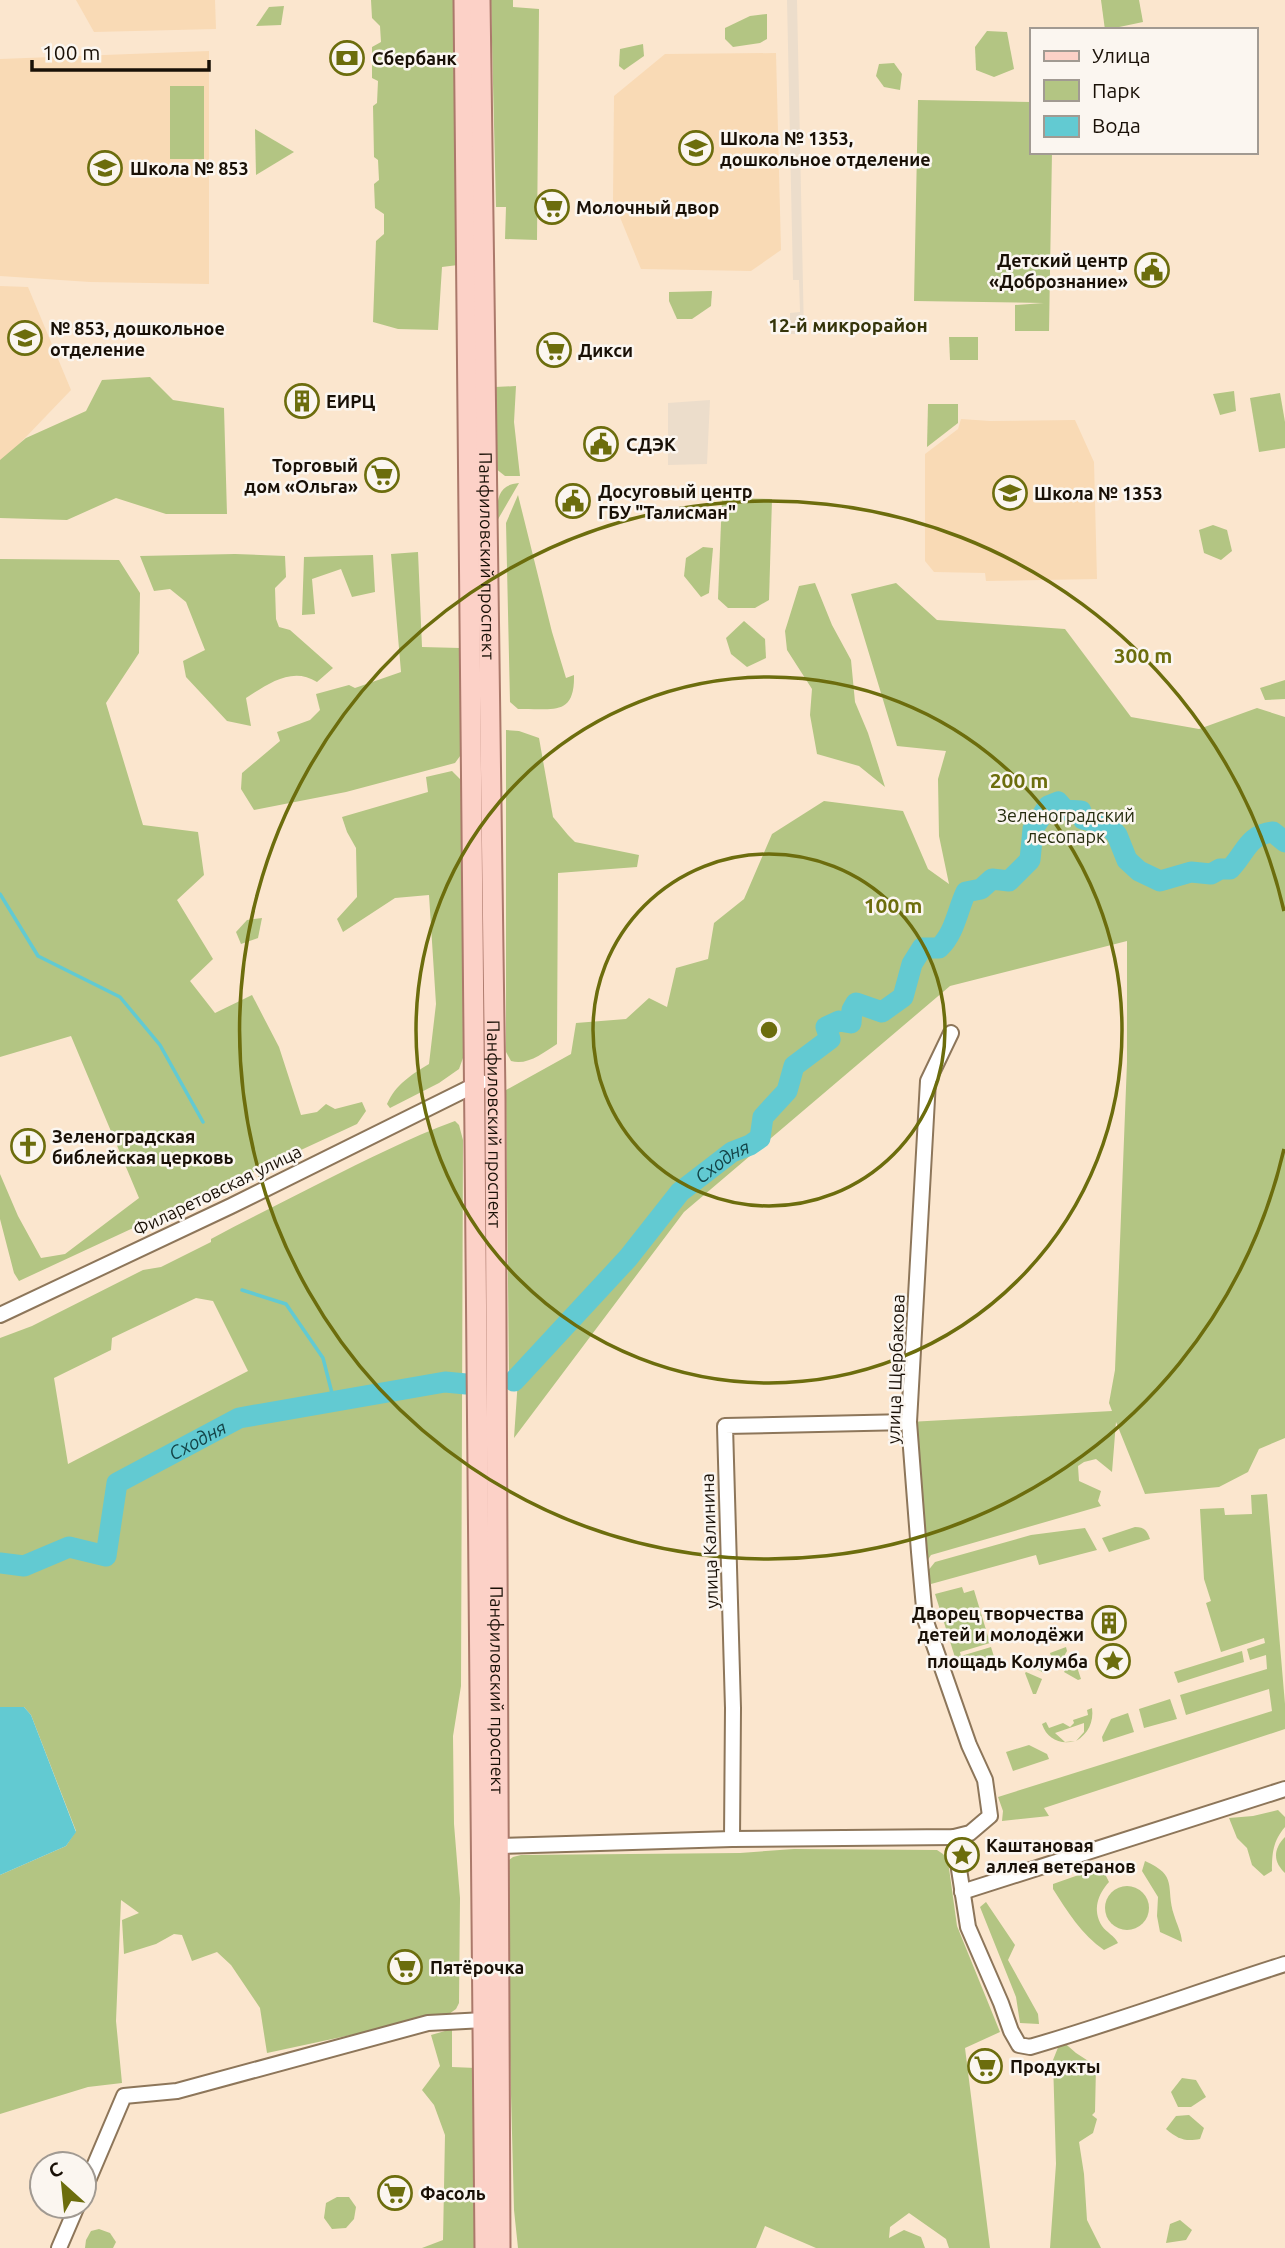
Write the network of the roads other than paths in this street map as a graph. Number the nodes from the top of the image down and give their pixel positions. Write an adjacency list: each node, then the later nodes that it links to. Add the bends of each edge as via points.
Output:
1 (464, 0): 5 (main road, Панфиловский проспект)
2 (480, 0): 4 (main road, Панфиловский проспект)
3 (951, 1033): 12 (street, улица Щербакова, via 928,1081)
4 (494, 1050): 6 (main road, Панфиловский проспект); 7 (street, via 489,1072)
5 (473, 1053): 7 (main road, Панфиловский проспект); 8 (street, via 468,1080)
6 (494, 1076): 7 (street, Филаретовская улица); 9 (main road, Панфиловский проспект)
7 (473, 1085): 8 (street, Филаретовская улица); 9 (main road, via 482,1085); 10 (main road, Панфиловский проспект)
8 (449, 1096): 10 (street, via 465,1103); 11 (street, Филаретовская улица)
9 (495, 1098): 16 (main road, Панфиловский проспект)
10 (474, 1134): 19 (main road, Панфиловский проспект)
11 (0, 1315)
12 (909, 1422): 14 (street, улица Щербакова, via 925,1619 985,1780 990,1816 970,1833); 15 (street, улица Калинина, via 725,1426)
13 (1285, 1788): 17 (street)
14 (954, 1837): 15 (street); 17 (street)
15 (732, 1839): 16 (street)
16 (498, 1846): 24 (main road, Панфиловский проспект)
17 (962, 1892): 18 (street, via 968,1927 1019,2045 1030,2047 1105,2025)
18 (1285, 1964)
19 (484, 2020): 20 (street, via 428,2024 177,2091 124,2096); 23 (main road, Панфиловский проспект)
20 (98, 2157)
21 (71, 2220): 22 (street)
22 (59, 2248)
23 (485, 2248)
24 (500, 2248)

